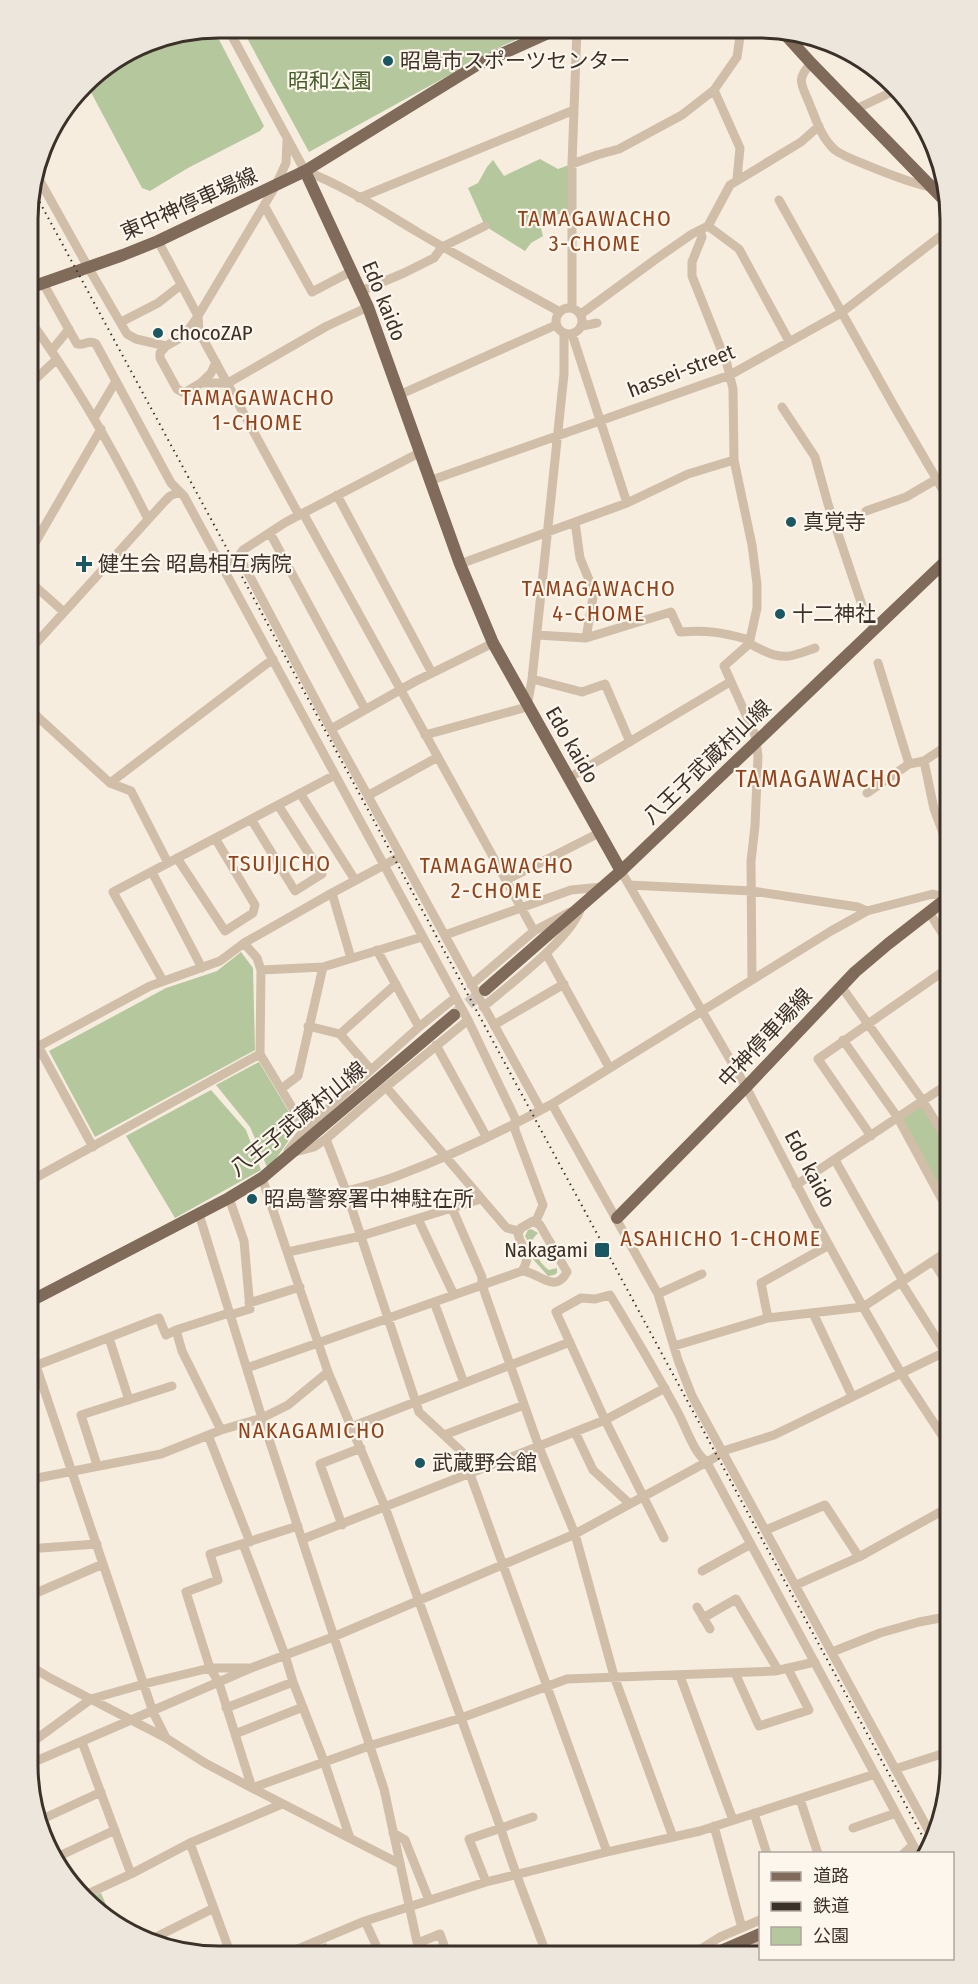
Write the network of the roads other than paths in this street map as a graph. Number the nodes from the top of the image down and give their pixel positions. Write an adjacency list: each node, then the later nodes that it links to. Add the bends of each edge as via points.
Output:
1 (538, 37): 14 (main road, 東中神停車場線, via 477,65)
2 (577, 37): 10 (street)
3 (740, 37): 7 (street, via 737,57)
4 (233, 38): 12 (street, Edo kaido)
5 (791, 40): 6 (main road)
6 (811, 63): 9 (main road); 11 (street, via 801,78)
7 (714, 90): 13 (street, via 682,115 619,149); 15 (street, via 740,148)
8 (890, 93): 9 (street)
9 (856, 109): 19 (main road)
10 (574, 110): 13 (street); 21 (street)
11 (819, 126): 15 (street, via 801,142); 19 (street, via 828,143 847,157 909,183)
12 (286, 135): 14 (street, Edo kaido); 18 (street, via 288,153)
13 (572, 164): 36 (street)
14 (305, 171): 18 (main road, 東中神停車場線); 21 (street); 30 (main road, Edo kaido)
15 (738, 179): 25 (street, via 730,185)
16 (41, 183): 29 (street)
17 (936, 183): 19 (street)
18 (275, 187): 23 (street); 27 (main road, 東中神停車場線)
19 (930, 187): 20 (main road)
20 (939, 196)
21 (359, 198): 28 (street)
22 (779, 200): 38 (street)
23 (265, 207): 30 (street, via 312,292); 40 (street)
24 (485, 226): 28 (street)
25 (704, 229): 39 (street); 50 (street, via 739,249); 55 (street, via 692,262 692,276)
26 (940, 236): 38 (street, hassei-street)
27 (158, 241): 29 (main road, 東中神停車場線); 33 (street)
28 (442, 247): 34 (street, via 434,258); 37 (street)
29 (88, 267): 31 (main road, 東中神停車場線); 41 (street)
30 (352, 272): 34 (main road, Edo kaido)
31 (43, 283): 32 (main road, 東中神停車場線); 45 (street)
32 (38, 285)
33 (181, 285): 40 (street); 41 (street, via 158,303)
34 (361, 291): 35 (main road, Edo kaido)
35 (368, 307): 58 (street); 59 (main road, Edo kaido)
36 (572, 308): 37 (street); 39 (street)
37 (560, 312): 43 (street)
38 (841, 313): 50 (street, hassei-street); 67 (street)
39 (581, 314): 44 (street)
40 (198, 316): 48 (street); 49 (street)
41 (121, 322): 51 (street, via 131,337)
42 (597, 323): 44 (street)
43 (556, 325): 47 (street); 59 (street)
44 (582, 326): 47 (street, via 578,332)
45 (69, 330): 52 (street); 56 (street, via 77,344 96,344)
46 (38, 332): 52 (street)
47 (568, 334): 62 (street); 64 (street)
48 (184, 336): 49 (street); 51 (street)
49 (204, 340): 53 (street)
50 (789, 342): 55 (street, hassei-street)
51 (166, 346): 57 (street, via 160,358 180,392)
52 (55, 355): 54 (street); 61 (street)
53 (216, 362): 57 (street); 58 (street)
54 (38, 375)
55 (730, 375): 62 (street, hassei-street); 66 (street)
56 (116, 381): 61 (street); 70 (street)
57 (201, 383): 58 (street)
58 (228, 383): 74 (street)
59 (399, 395): 65 (main road, Edo kaido)
60 (782, 407): 86 (street, via 815,457 866,617)
61 (94, 418): 63 (street)
62 (600, 421): 64 (street, hassei-street); 72 (street)
63 (101, 429): 75 (street); 79 (street)
64 (557, 436): 68 (street, hassei-street); 77 (street)
65 (419, 453): 68 (main road, Edo kaido); 71 (street)
66 (734, 460): 72 (street, via 688,474); 91 (street, via 758,584)
67 (937, 479): 69 (street); 73 (street, via 906,497)
68 (429, 481): 81 (main road, Edo kaido)
69 (940, 484)
70 (179, 492): 75 (street); 82 (street)
71 (337, 495): 74 (street); 95 (street)
72 (627, 503): 76 (street)
73 (866, 511)
74 (301, 514): 78 (street); 98 (street)
75 (148, 519): 85 (street)
76 (575, 522): 77 (street); 88 (street, via 580,558 594,592)
77 (547, 532): 81 (street); 87 (street)
78 (270, 533): 80 (street); 100 (street)
79 (38, 538)
80 (239, 556): 82 (street); 102 (street)
81 (460, 564): 90 (main road, Edo kaido)
82 (222, 565): 93 (street)
83 (940, 567): 86 (main road, 八王子武蔵村山線)
84 (38, 589): 85 (street)
85 (64, 612): 89 (street)
86 (876, 628): 105 (main road, 八王子武蔵村山線)
87 (537, 635): 88 (street); 96 (street)
88 (586, 638): 91 (street, via 671,612 680,632 706,630 746,639)
89 (38, 641)
90 (493, 643): 95 (street); 99 (main road, Edo kaido)
91 (749, 644): 92 (street, via 772,655 789,657); 97 (street, via 724,666)
92 (815, 648)
93 (273, 659): 110 (street); 112 (street)
94 (878, 663): 109 (street)
95 (432, 673): 98 (street)
96 (532, 679): 99 (street); 104 (street, via 582,692 605,684)
97 (730, 682): 104 (street); 105 (street)
98 (399, 690): 100 (street); 103 (street)
99 (527, 706): 103 (street); 111 (main road, Edo kaido)
100 (365, 709): 102 (street)
101 (38, 717): 112 (street)
102 (331, 729): 115 (street)
103 (425, 735): 107 (street)
104 (630, 742): 111 (street)
105 (756, 743): 125 (main road, 八王子武蔵村山線); 130 (street)
106 (940, 750): 108 (street)
107 (438, 757): 115 (street); 127 (street)
108 (924, 760): 109 (street); 118 (street, via 934,809)
109 (909, 764): 114 (street)
110 (335, 775): 113 (street); 123 (street)
111 (569, 778): 119 (main road, Edo kaido)
112 (110, 783): 122 (street, via 131,791)
113 (300, 793): 116 (street); 126 (street)
114 (867, 793)
115 (369, 795): 121 (street)
116 (278, 805): 117 (street); 117 (street, via 322,874 295,891)
117 (251, 819): 120 (street)
118 (940, 820)
119 (599, 833): 125 (main road, Edo kaido); 127 (street)
120 (215, 838): 122 (street); 122 (street, via 255,905 254,913 225,931)
121 (401, 856): 123 (street); 140 (street)
122 (172, 861): 124 (street)
123 (384, 865): 126 (street); 141 (street)
124 (152, 872): 147 (street); 151 (street, via 112,892)
125 (621, 872): 128 (street, Edo kaido); 129 (main road, 八王子武蔵村山線)
126 (355, 880): 131 (street)
127 (506, 880): 134 (street)
128 (629, 885): 130 (street); 159 (street, Edo kaido)
129 (603, 887): 134 (street, via 571,890); 135 (main road, 八王子武蔵村山線)
130 (752, 891): 136 (street); 150 (street)
131 (332, 893): 142 (street); 145 (street)
132 (940, 896): 136 (street, via 933,894)
133 (940, 904): 137 (main road, 中神停車場線)
134 (521, 907): 139 (street); 140 (street)
135 (581, 907): 139 (street); 144 (street, via 578,917); 156 (main road, 八王子武蔵村山線)
136 (867, 911): 150 (street)
137 (929, 912): 138 (street); 155 (main road, 中神停車場線)
138 (940, 929)
139 (534, 931): 154 (street)
140 (445, 935): 154 (street)
141 (422, 937): 143 (street); 157 (street)
142 (244, 943): 147 (street, via 220,961); 148 (street, via 257,958)
143 (377, 950): 145 (street); 152 (street)
144 (546, 953): 153 (street); 158 (street)
145 (351, 958): 146 (street)
146 (322, 967): 148 (street); 164 (street)
147 (202, 968): 151 (street)
148 (261, 970): 170 (street)
149 (940, 974): 162 (street)
150 (752, 980): 159 (street)
151 (163, 981): 169 (street)
152 (396, 984): 165 (street); 166 (street)
153 (564, 984): 163 (street); 171 (street)
154 (471, 985): 158 (street)
155 (841, 986): 162 (street); 174 (main road, 中神停車場線)
156 (485, 990)
157 (456, 997): 161 (street); 165 (street)
158 (483, 1007): 163 (street)
159 (702, 1010): 171 (street); 174 (street, Edo kaido)
160 (454, 1015): 188 (main road, 八王子武蔵村山線)
161 (468, 1020): 168 (street); 181 (street)
162 (868, 1024): 167 (street); 177 (street)
163 (494, 1025): 179 (street)
164 (308, 1026): 166 (street); 175 (street, via 298,1076)
165 (419, 1027): 172 (street)
166 (340, 1034): 172 (street)
167 (843, 1040): 180 (street); 185 (street, via 818,1059)
168 (436, 1045): 173 (street); 184 (street)
169 (38, 1046): 187 (street)
170 (260, 1054): 175 (street); 187 (street)
171 (609, 1067): 178 (street)
172 (371, 1070): 182 (street)
173 (386, 1087): 186 (street); 189 (street)
174 (746, 1087): 194 (street, Edo kaido); 202 (main road, 中神停車場線)
175 (281, 1089): 182 (street)
176 (940, 1089): 177 (street)
177 (923, 1101): 180 (street); 183 (street)
178 (552, 1104): 179 (street); 202 (street)
179 (541, 1110): 181 (street)
180 (898, 1118): 185 (street); 196 (street)
181 (515, 1125): 184 (street); 204 (street, via 543,1205)
182 (305, 1129): 191 (street)
183 (940, 1129)
184 (486, 1136): 189 (street)
185 (872, 1136): 190 (street)
186 (327, 1139): 188 (street); 195 (street)
187 (93, 1147): 192 (street)
188 (295, 1152): 191 (main road, 八王子武蔵村山線)
189 (445, 1156): 195 (street); 198 (street)
190 (835, 1160): 194 (street); 215 (street)
191 (274, 1170): 193 (main road, 八王子武蔵村山線)
192 (38, 1177)
193 (262, 1178): 197 (main road, 八王子武蔵村山線); 199 (street)
194 (796, 1185): 207 (street, Edo kaido)
195 (346, 1191): 199 (street); 206 (street)
196 (940, 1196)
197 (229, 1198): 201 (main road, 八王子武蔵村山線); 223 (street, via 244,1240)
198 (481, 1199): 200 (street); 205 (street, via 507,1228)
199 (272, 1206): 208 (street)
200 (452, 1208): 203 (street); 217 (street, via 482,1277)
201 (198, 1214): 221 (main road, 八王子武蔵村山線); 226 (street)
202 (617, 1218): 219 (street)
203 (418, 1219): 206 (street); 220 (street)
204 (536, 1221): 205 (street); 216 (street, via 567,1272)
205 (519, 1231): 209 (street)
206 (361, 1236): 208 (street); 227 (street)
207 (829, 1245): 224 (street, Edo kaido); 228 (street, via 761,1283)
208 (288, 1252): 218 (street)
209 (528, 1256): 212 (street); 216 (street)
210 (940, 1256): 211 (street)
211 (933, 1261): 213 (street); 215 (street)
212 (522, 1271): 216 (street); 217 (street)
213 (940, 1272)
214 (702, 1274): 219 (street)
215 (902, 1281): 224 (street); 231 (street)
216 (554, 1282)
217 (482, 1286): 220 (street); 236 (street)
218 (300, 1287): 223 (street); 233 (street)
219 (658, 1294): 234 (street)
220 (454, 1295): 222 (street)
221 (38, 1297)
222 (434, 1302): 227 (street); 241 (street)
223 (249, 1303): 226 (street, via 250,1309)
224 (863, 1307): 225 (street); 240 (street, Edo kaido)
225 (813, 1313): 228 (street); 245 (street)
226 (229, 1314): 229 (street); 238 (street)
227 (388, 1318): 233 (street); 247 (street)
228 (768, 1318): 234 (street)
229 (176, 1330): 230 (street, via 166,1335 159,1318); 252 (street, via 182,1351)
230 (109, 1338): 237 (street); 246 (street)
231 (940, 1339)
232 (570, 1342): 236 (street); 244 (street, via 556,1312 581,1298 610,1295); 250 (street)
233 (317, 1343): 238 (street); 239 (street)
234 (674, 1346): 259 (street, via 693,1396)
235 (940, 1355): 240 (street)
236 (511, 1365): 241 (street); 248 (street)
237 (38, 1366)
238 (246, 1368): 249 (street)
239 (328, 1372): 249 (street, via 288,1405); 251 (street)
240 (902, 1373): 245 (street); 254 (street, Edo kaido)
241 (465, 1383): 247 (street)
242 (38, 1384): 262 (street)
243 (172, 1386): 246 (street)
244 (665, 1388): 250 (street); 260 (street)
245 (852, 1396): 259 (street, via 774,1435)
246 (129, 1400): 261 (street, via 81,1415)
247 (416, 1402): 251 (street); 256 (street, via 419,1412)
248 (524, 1405): 256 (street); 257 (street)
249 (262, 1418): 252 (street); 270 (street)
250 (605, 1420): 253 (street); 265 (street)
251 (351, 1427): 258 (street)
252 (221, 1430): 255 (street)
253 (575, 1432): 257 (street); 266 (street, via 593,1470)
254 (940, 1432)
255 (208, 1435): 261 (street, via 161,1454); 275 (street)
256 (444, 1436): 263 (street, via 462,1452)
257 (539, 1447): 263 (street); 272 (street)
258 (361, 1448): 267 (street); 269 (street, via 320,1464)
259 (723, 1451): 260 (street); 271 (street)
260 (706, 1461): 265 (street); 277 (street)
261 (98, 1465): 262 (street)
262 (72, 1472): 264 (street); 276 (street)
263 (470, 1474): 267 (street); 281 (street)
264 (38, 1478)
265 (644, 1496): 266 (street); 273 (street)
266 (630, 1504): 272 (street)
267 (385, 1507): 269 (street); 285 (street)
268 (940, 1512): 279 (street)
269 (342, 1525): 274 (street)
270 (298, 1526): 274 (street); 275 (street)
271 (766, 1530): 279 (street, via 825,1505); 283 (street)
272 (575, 1534): 281 (street); 300 (street)
273 (664, 1538)
274 (303, 1539): 290 (street)
275 (246, 1543): 292 (street); 294 (street, via 210,1554 218,1580 186,1592)
276 (97, 1544): 278 (street); 280 (street)
277 (751, 1544): 282 (street); 293 (street)
278 (38, 1548)
279 (858, 1557): 283 (street)
280 (103, 1564): 284 (street); 303 (street)
281 (503, 1564): 285 (street); 304 (street)
282 (702, 1571)
283 (796, 1585): 291 (street)
284 (38, 1592)
285 (418, 1600): 290 (street); 309 (street)
286 (697, 1607): 287 (street)
287 (703, 1618): 289 (street); 296 (street, via 736,1599)
288 (940, 1618): 291 (street, via 880,1633)
289 (710, 1629)
290 (333, 1637): 292 (street); 315 (street)
291 (832, 1652): 319 (street)
292 (285, 1656): 295 (street); 301 (street)
293 (815, 1662): 296 (street); 320 (street)
294 (210, 1668): 295 (street); 302 (street); 303 (street)
295 (251, 1668): 302 (street)
296 (783, 1669): 298 (street); 298 (street, via 808,1710 759,1726)
297 (38, 1671): 305 (street)
298 (735, 1673): 299 (street)
299 (680, 1676): 300 (street); 329 (street)
300 (614, 1677): 304 (street, via 567,1679); 337 (street)
301 (293, 1682): 306 (street); 307 (street)
302 (219, 1683): 307 (street); 308 (street)
303 (144, 1684): 305 (street); 308 (street)
304 (547, 1686): 309 (street); 340 (street)
305 (91, 1699): 310 (street); 312 (street)
306 (303, 1707): 311 (street); 318 (street)
307 (226, 1708): 311 (street)
308 (153, 1712): 310 (street); 313 (street)
309 (461, 1718): 315 (street); 333 (street)
310 (130, 1721): 313 (street); 314 (street)
311 (235, 1734): 321 (street)
312 (38, 1738)
313 (165, 1738): 321 (street)
314 (82, 1742): 317 (street); 322 (street)
315 (369, 1746): 318 (street); 335 (street, via 384,1789)
316 (940, 1755): 319 (street)
317 (38, 1760)
318 (325, 1764): 321 (street); 336 (street)
319 (895, 1769): 331 (street)
320 (875, 1774): 323 (street); 325 (street)
321 (252, 1788): 324 (street)
322 (101, 1792): 328 (street); 334 (street)
323 (800, 1799): 326 (street); 342 (street)
324 (282, 1804): 336 (street); 338 (street)
325 (896, 1813): 332 (street); 339 (street)
326 (754, 1814): 329 (street); 341 (street)
327 (533, 1817): 333 (street)
328 (45, 1818)
329 (733, 1820): 330 (street)
330 (714, 1826): 337 (street); 354 (street)
331 (930, 1827)
332 (853, 1828)
333 (501, 1829): 346 (street); 347 (street, via 469,1839)
334 (115, 1830): 343 (street); 345 (street)
335 (393, 1833): 344 (street); 349 (street, via 405,1839)
336 (350, 1838): 344 (street)
337 (673, 1838): 340 (street)
338 (190, 1843): 345 (street); 351 (street)
339 (916, 1849)
340 (607, 1852): 346 (street)
341 (766, 1852)
342 (817, 1852)
343 (61, 1855)
344 (400, 1864): 350 (street)
345 (131, 1874): 348 (street)
346 (515, 1874): 347 (street); 364 (street)
347 (486, 1882): 349 (street)
348 (90, 1893)
349 (429, 1900): 350 (street)
350 (410, 1905): 353 (street); 357 (street)
351 (214, 1908): 356 (street); 359 (street)
352 (759, 1920): 354 (street)
353 (365, 1921): 360 (street); 361 (street)
354 (742, 1928): 365 (street)
355 (759, 1934): 366 (main road)
356 (158, 1936)
357 (418, 1943): 362 (street); 363 (street, via 441,1934)
358 (759, 1943): 367 (street)
359 (228, 1946)
360 (305, 1946)
361 (376, 1946)
362 (418, 1946)
363 (445, 1946)
364 (544, 1946)
365 (724, 1946)
366 (729, 1946)
367 (740, 1946)

